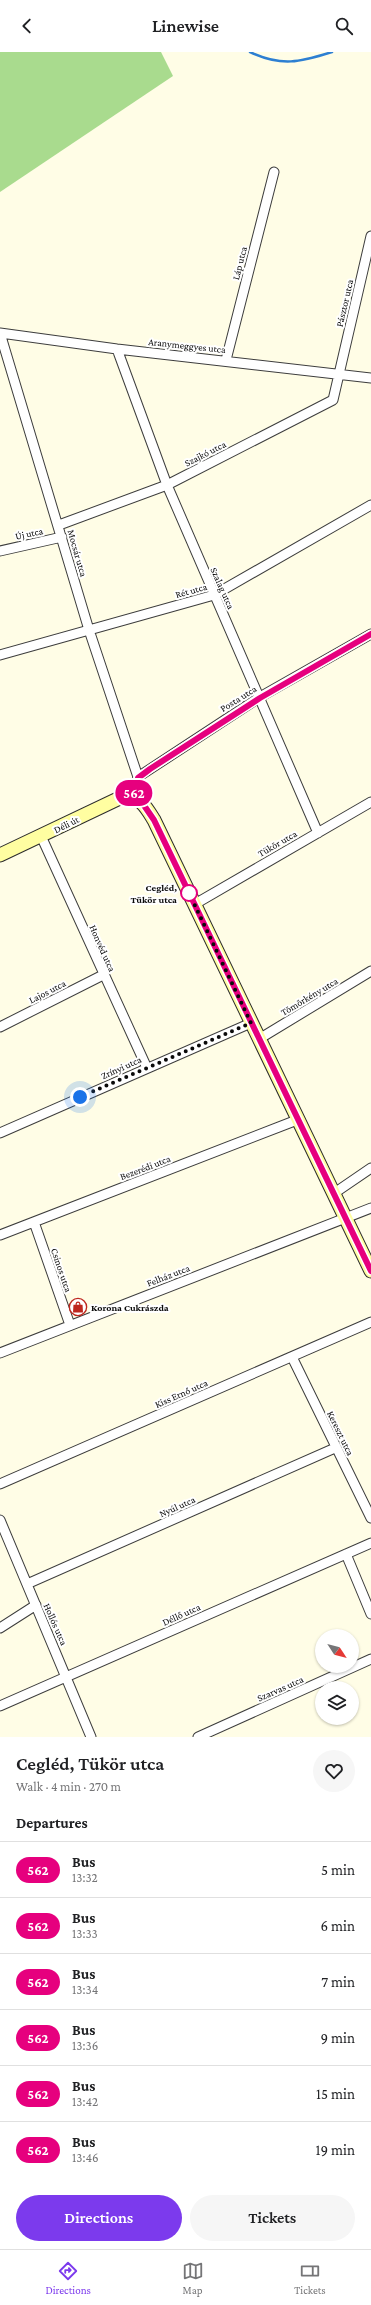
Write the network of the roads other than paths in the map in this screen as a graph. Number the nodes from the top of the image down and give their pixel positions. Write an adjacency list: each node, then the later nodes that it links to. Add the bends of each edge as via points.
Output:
1 (274, 172): 5 (street, Láp utca)
2 (371, 236): 6 (street, Pásztor utca)
3 (0, 333): 4 (street, Aranymeggyes utca); 10 (street, Mocsár utca)
4 (117, 349): 5 (street, Aranymeggyes utca); 8 (street, Szalag utca)
5 (226, 360): 6 (street, Aranymeggyes utca)
6 (339, 375): 7 (street, Aranymeggyes utca); 8 (street, Szajkó utca, via 333,400)
7 (371, 378)
8 (167, 485): 10 (street, Szajkó utca); 13 (street, Szalag utca)
9 (371, 505): 13 (street, Rét utca)
10 (59, 525): 11 (street, Mocsár utca)
11 (62, 537): 12 (street, Új utca); 14 (street, Mocsár utca)
12 (0, 551)
13 (214, 595): 14 (street, Rét utca); 17 (street, Szalag utca)
14 (89, 630): 16 (street, Rét utca); 18 (street, Mocsár utca)
15 (371, 634): 17 (street, Posta utca)
16 (0, 655)
17 (260, 698): 18 (street, Posta utca); 21 (street, Szalag utca)
18 (138, 778): 19 (street)
19 (133, 796): 22 (main road, Déli út, via 124,796); 24 (main road, via 141,801 154,820)
20 (371, 802): 21 (street, Tükör utca)
21 (318, 833): 24 (street, Tükör utca)
22 (41, 836): 23 (main road, Déli út); 26 (street, Honvéd utca)
23 (0, 856)
24 (194, 904): 27 (main road)
25 (371, 971): 29 (street, Tömörkény utca)
26 (103, 975): 28 (street, Lajos utca); 30 (street, Honvéd utca)
27 (251, 1023): 29 (main road); 30 (street, Zrínyi utca)
28 (0, 1027)
29 (259, 1039): 31 (main road)
30 (147, 1068): 32 (street, Zrínyi utca)
31 (297, 1120): 34 (main road); 37 (street, Bezerédi utca)
32 (0, 1133)
33 (371, 1168): 34 (street)
34 (333, 1194): 36 (main road)
35 (371, 1208): 36 (street, Felház utca)
36 (345, 1218): 39 (main road); 41 (street, Felház utca)
37 (34, 1222): 38 (street, Bezerédi utca); 41 (street, Csinos utca)
38 (0, 1235)
39 (371, 1271)
40 (371, 1322): 43 (street, Kiss Ernő utca)
41 (70, 1325): 42 (street, Felház utca)
42 (0, 1353)
43 (292, 1357): 44 (street, Kereszt utca); 45 (street, Kiss Ernő utca)
44 (335, 1448): 46 (street, Kereszt utca); 50 (street, Nyúl utca)
45 (0, 1484)
46 (371, 1518)
47 (0, 1521): 50 (street, Hollós utca)
48 (371, 1543): 49 (street, Déllő utca)
49 (346, 1554): 52 (street); 55 (street, Déllő utca)
50 (27, 1584): 51 (street, Hollós utca)
51 (36, 1605): 53 (street); 55 (street, Hollós utca)
52 (371, 1614)
53 (0, 1628)
54 (371, 1659): 58 (street, Szarvas utca)
55 (67, 1676): 56 (street, Déllő utca); 57 (street, Hollós utca)
56 (0, 1706)
57 (91, 1737)
58 (198, 1737)

